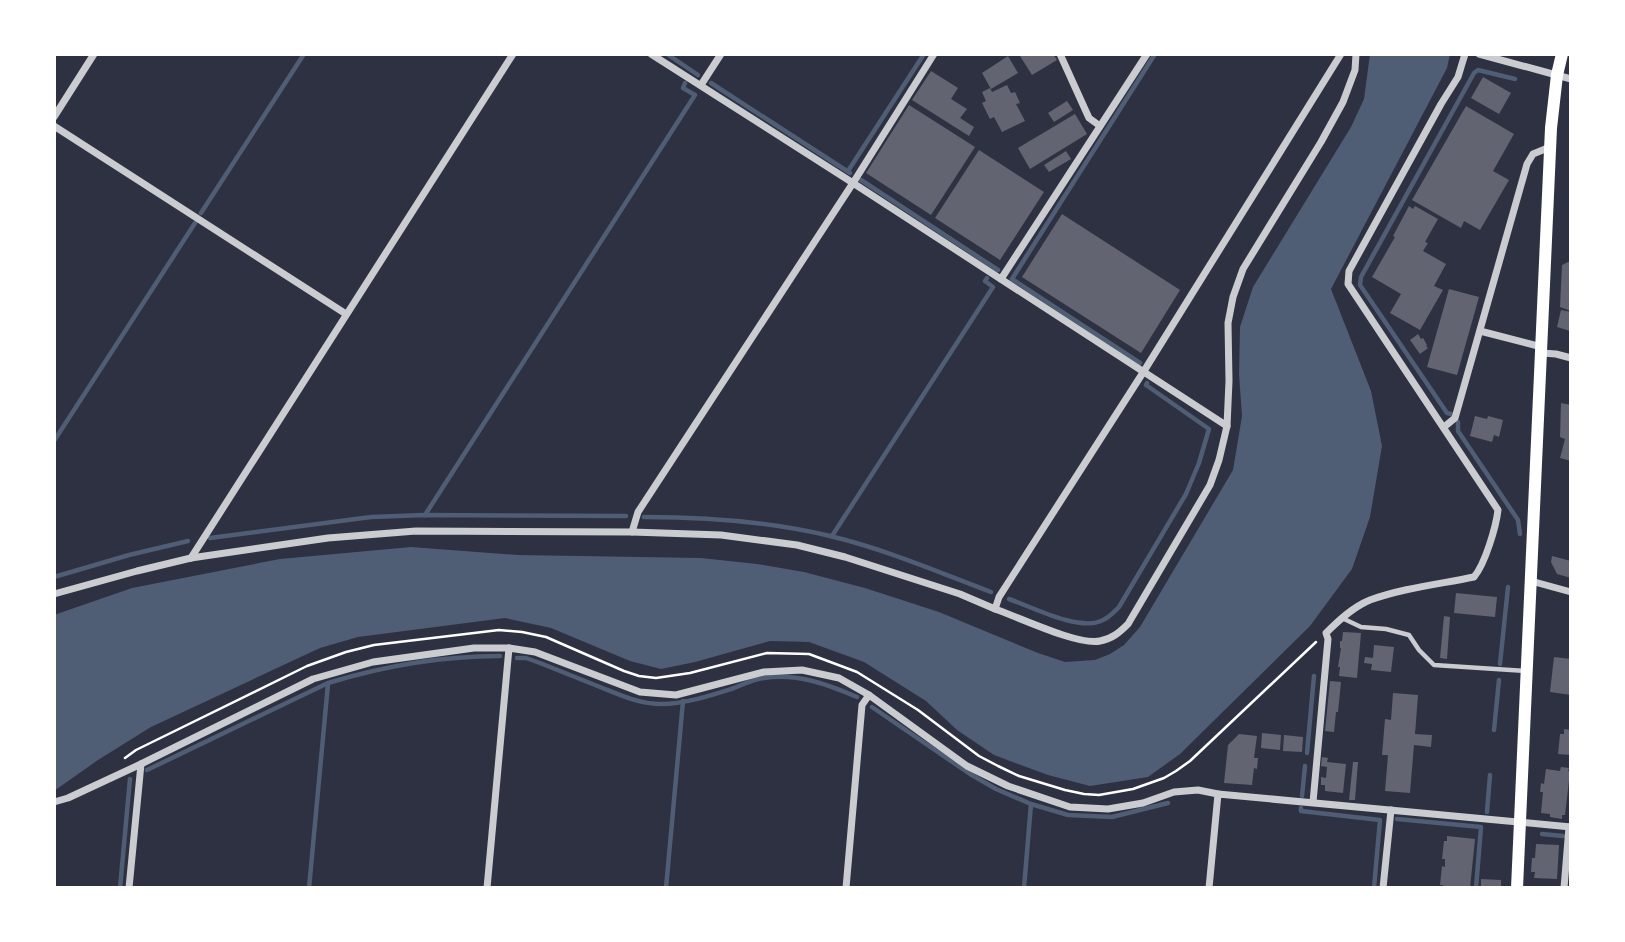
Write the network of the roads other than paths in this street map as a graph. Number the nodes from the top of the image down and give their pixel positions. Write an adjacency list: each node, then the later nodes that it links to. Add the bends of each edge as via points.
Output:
1 (94, 54): 16 (street)
2 (513, 54): 22 (street)
3 (651, 54): 15 (street)
4 (721, 54): 15 (street)
5 (933, 54): 20 (street)
6 (1060, 54): 17 (street, via 1089,118)
7 (1147, 54): 17 (street)
8 (1341, 54): 26 (street)
9 (1356, 54): 27 (street, via 1343,102 1243,269 1233,297 1228,323)
10 (1465, 54): 28 (street, via 1458,77 1349,271 1348,284)
11 (1479, 54): 13 (street)
12 (1562, 54): 13 (main road)
13 (1557, 75): 14 (street); 19 (main road)
14 (1571, 79)
15 (701, 85): 20 (street)
16 (54, 117)
17 (1100, 125): 21 (street)
18 (54, 126): 22 (street)
19 (1550, 147): 23 (street, via 1533,154 1527,164); 24 (main road)
20 (853, 183): 21 (street); 29 (street, via 638,512)
21 (1001, 279): 26 (street)
22 (346, 314): 30 (street)
23 (1480, 331): 24 (street); 28 (street, via 1455,418)
24 (1542, 350): 25 (street); 31 (main road)
25 (1571, 358)
26 (1144, 371): 27 (street); 34 (street)
27 (1227, 426): 34 (street, via 1210,485 1119,633 1088,642)
28 (1444, 427): 35 (street, via 1498,510 1480,570 1474,577 1369,600)
29 (632, 532): 30 (street, via 416,531 328,538); 34 (street, via 720,535 797,545 845,556)
30 (191, 558): 33 (street)
31 (1531, 581): 32 (street); 37 (main road)
32 (1571, 592)
33 (54, 594)
34 (995, 609)
35 (1342, 618): 37 (lane, via 1361,627 1409,635 1434,665); 41 (street, via 1326,633)
36 (509, 648): 38 (street, via 535,652 640,692 676,695 764,672 802,670 839,678); 39 (street, via 474,648 373,662 313,679); 47 (street)
37 (1527, 671): 44 (main road)
38 (869, 695): 40 (street, via 967,766 1070,807 1108,809 1174,792); 48 (street, via 862,705)
39 (141, 764): 42 (street); 46 (street)
40 (1218, 793): 41 (street); 49 (street)
41 (1313, 802): 43 (street)
42 (54, 803)
43 (1391, 810): 44 (street); 50 (street)
44 (1520, 822): 45 (street); 51 (main road)
45 (1570, 827): 52 (street)
46 (129, 888)
47 (486, 888)
48 (846, 888)
49 (1209, 888)
50 (1383, 888)
51 (1517, 888)
52 (1564, 888)

